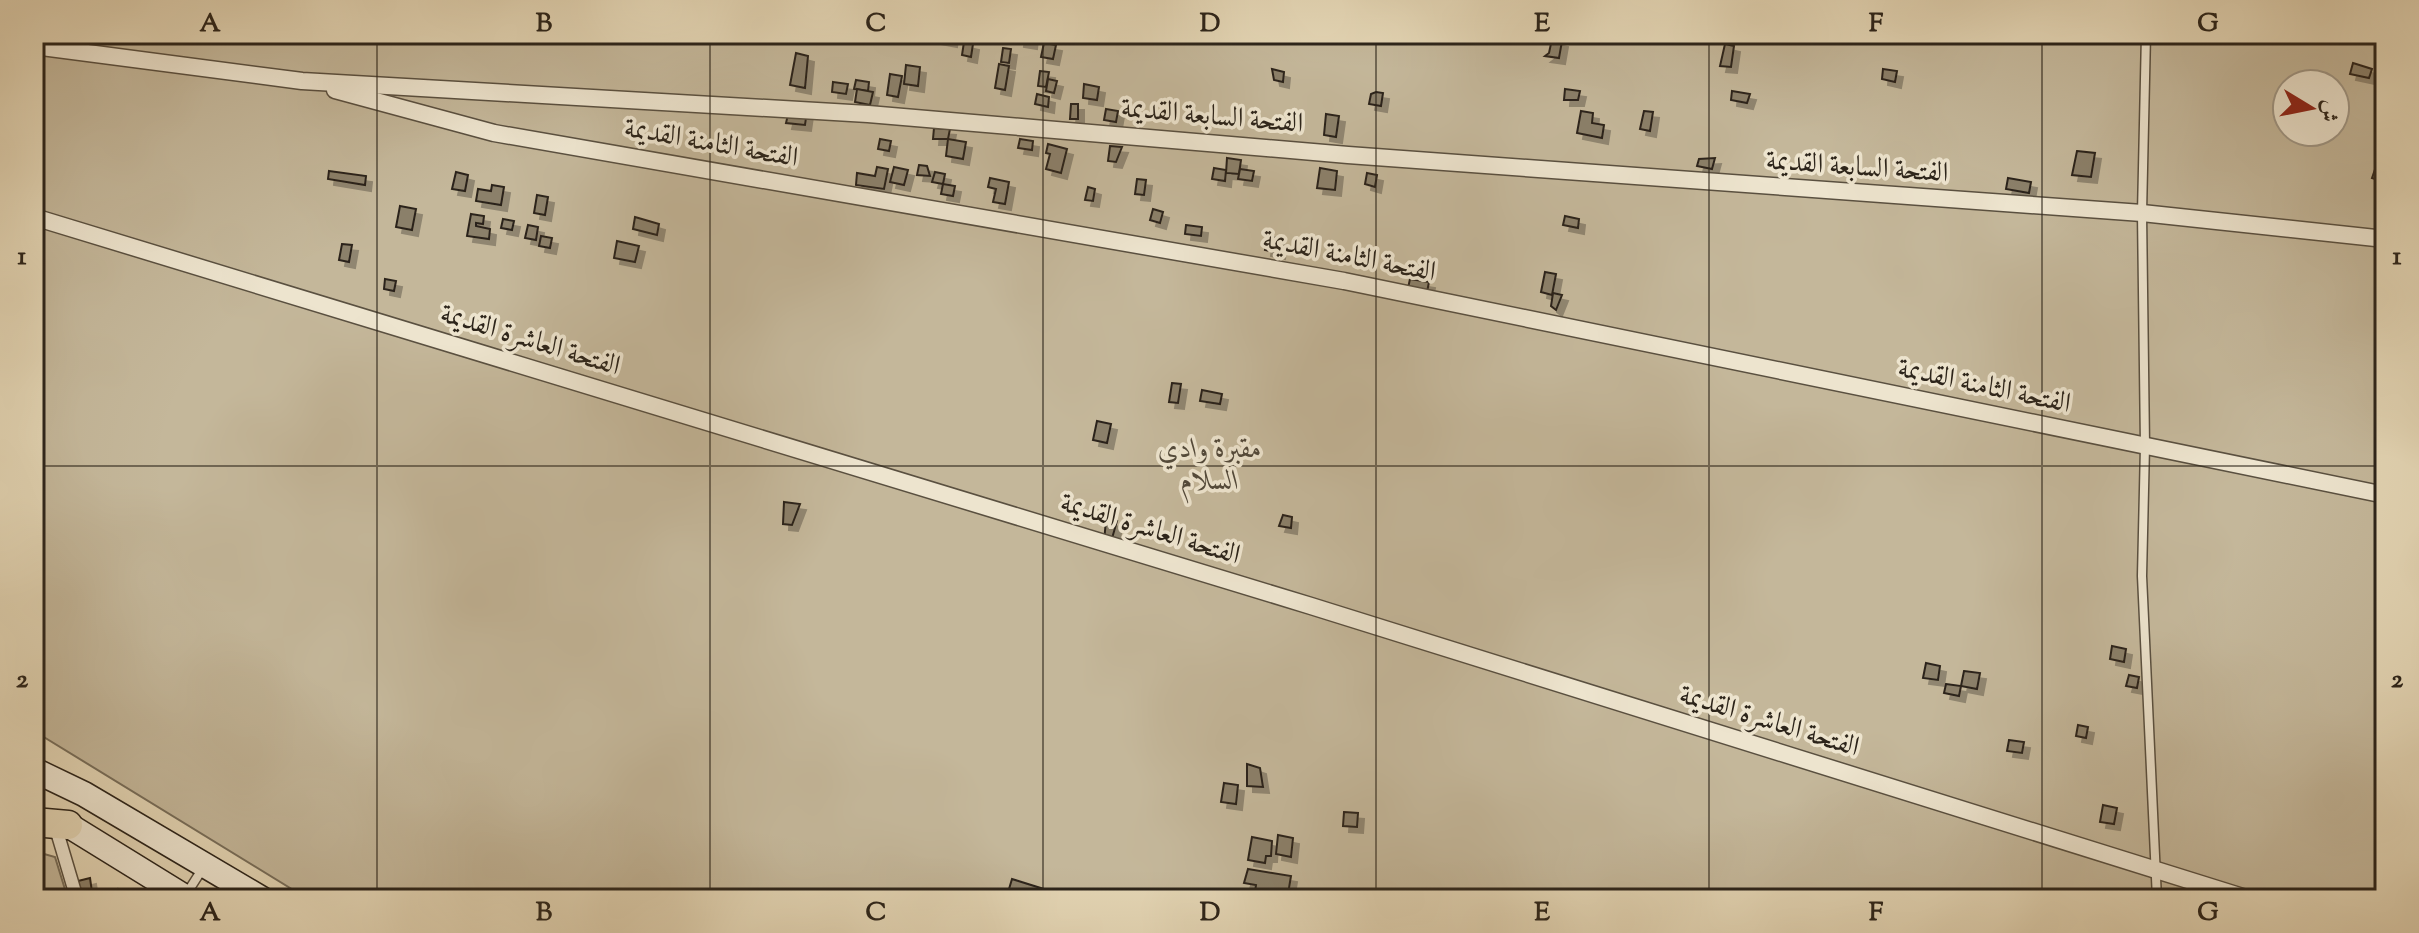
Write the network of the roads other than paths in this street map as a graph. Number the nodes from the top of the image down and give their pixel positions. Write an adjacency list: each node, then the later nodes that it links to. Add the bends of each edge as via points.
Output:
1 (2146, 34): 4 (lane)
2 (34, 46): 3 (street, الفتحة السابعة القديمة)
3 (302, 81): 4 (street, الفتحة السابعة القديمة, via 854,113); 7 (street, الفتحة الثامنة القديمة, via 494,133 1344,281)
4 (2142, 213): 6 (street, الفتحة السابعة القديمة); 7 (lane)
5 (34, 217): 12 (street, الفتحة العاشرة القديمة)
6 (2385, 239)
7 (2145, 446): 8 (street, الفتحة الثامنة القديمة); 12 (lane, via 2142,576)
8 (2385, 495)
9 (34, 770): 11 (main road)
10 (52, 823): 13 (main road); 14 (street)
11 (206, 864): 13 (lane); 15 (main road)
12 (2157, 870): 16 (lane); 17 (street, الفتحة العاشرة القديمة)
13 (186, 898)
14 (77, 899)
15 (262, 899)
16 (2157, 899)
17 (2249, 899)

